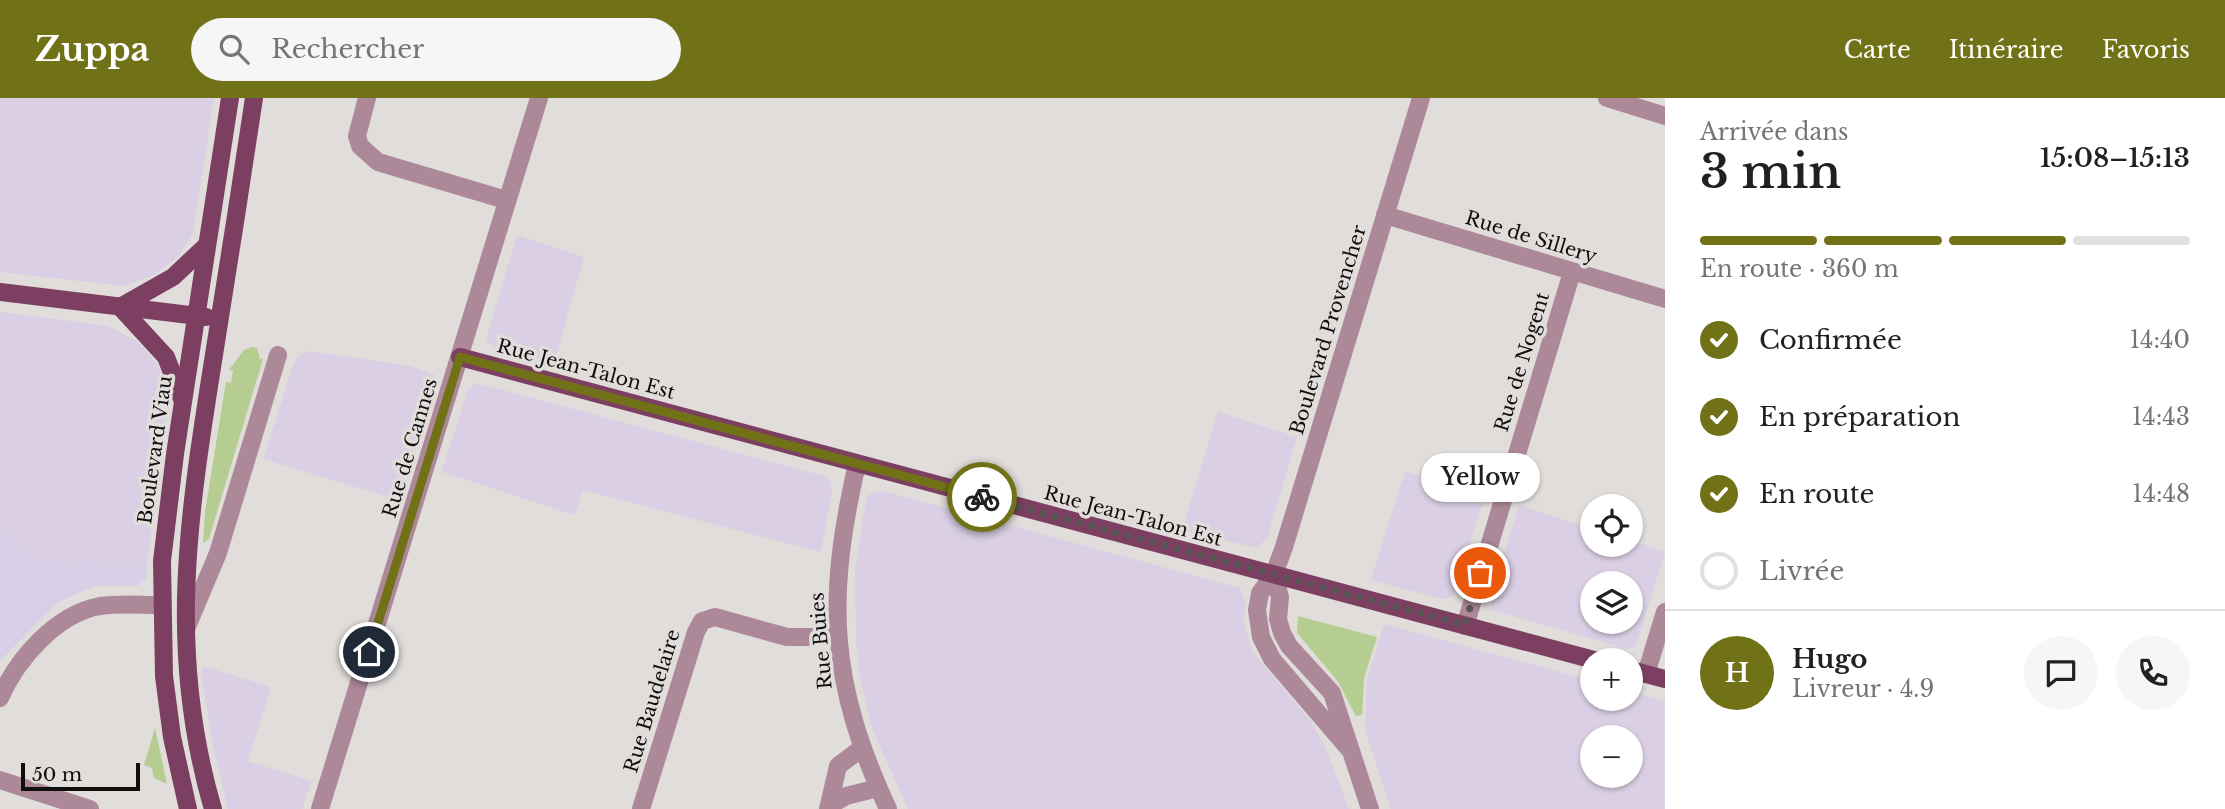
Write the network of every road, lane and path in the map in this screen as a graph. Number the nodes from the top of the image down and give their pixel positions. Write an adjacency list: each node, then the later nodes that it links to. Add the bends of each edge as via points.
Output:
1 (230, 98): 10 (main road, Boulevard Viau)
2 (254, 98): 16 (main road)
3 (367, 98): 8 (street, via 358,135 367,155)
4 (538, 98): 8 (street, Rue de Cannes)
5 (1421, 98): 9 (street, Boulevard Provencher)
6 (1607, 98): 7 (street)
7 (1665, 116)
8 (506, 200): 18 (street, Rue de Cannes)
9 (1385, 215): 11 (street, Rue de Sillery); 23 (street, Boulevard Provencher)
10 (207, 245): 14 (main road, via 173,277); 15 (main road, Boulevard Viau)
11 (1572, 272): 13 (street, Rue de Sillery); 26 (street, Rue de Nogent)
12 (0, 292): 14 (main road)
13 (1665, 299)
14 (120, 307): 15 (main road); 19 (main road, via 166,357)
15 (195, 316): 16 (main road); 19 (main road, Boulevard Viau)
16 (220, 319): 21 (main road)
17 (278, 355): 22 (street)
18 (460, 357): 20 (main road, Rue Jean-Talon Est); 41 (street, Rue de Cannes)
19 (183, 402): 24 (main road, Boulevard Viau, via 164,533)
20 (857, 464): 23 (main road, Rue Jean-Talon Est); 28 (street, Rue Buies, via 838,561)
21 (187, 540): 22 (street, via 195,557 208,559); 27 (main road)
22 (218, 553): 27 (street)
23 (1274, 574): 26 (main road, Rue Jean-Talon Est); 44 (street, Boulevard Provencher, via 1258,602 1263,643 1349,748)
24 (160, 605): 33 (street, via 100,606 66,619 17,668); 39 (main road, Boulevard Viau, via 166,696)
25 (1665, 612): 30 (street)
26 (1465, 625): 29 (main road, Rue Jean-Talon Est)
27 (185, 632): 40 (main road, via 194,720)
28 (838, 637): 34 (street, Rue Buies, via 844,689); 42 (street, Rue Baudelaire, via 787,637 715,617 702,621)
29 (1580, 656)
30 (1643, 663)
31 (1643, 673): 32 (main road)
32 (1665, 679)
33 (0, 698)
34 (862, 748): 36 (street, Rue Buies); 37 (street, via 838,766)
35 (0, 780): 38 (street)
36 (878, 788): 37 (street, via 846,796); 43 (street, Rue Buies)
37 (828, 808)
38 (90, 809)
39 (188, 809)
40 (213, 809)
41 (320, 809)
42 (641, 809)
43 (888, 809)
44 (1370, 809)

